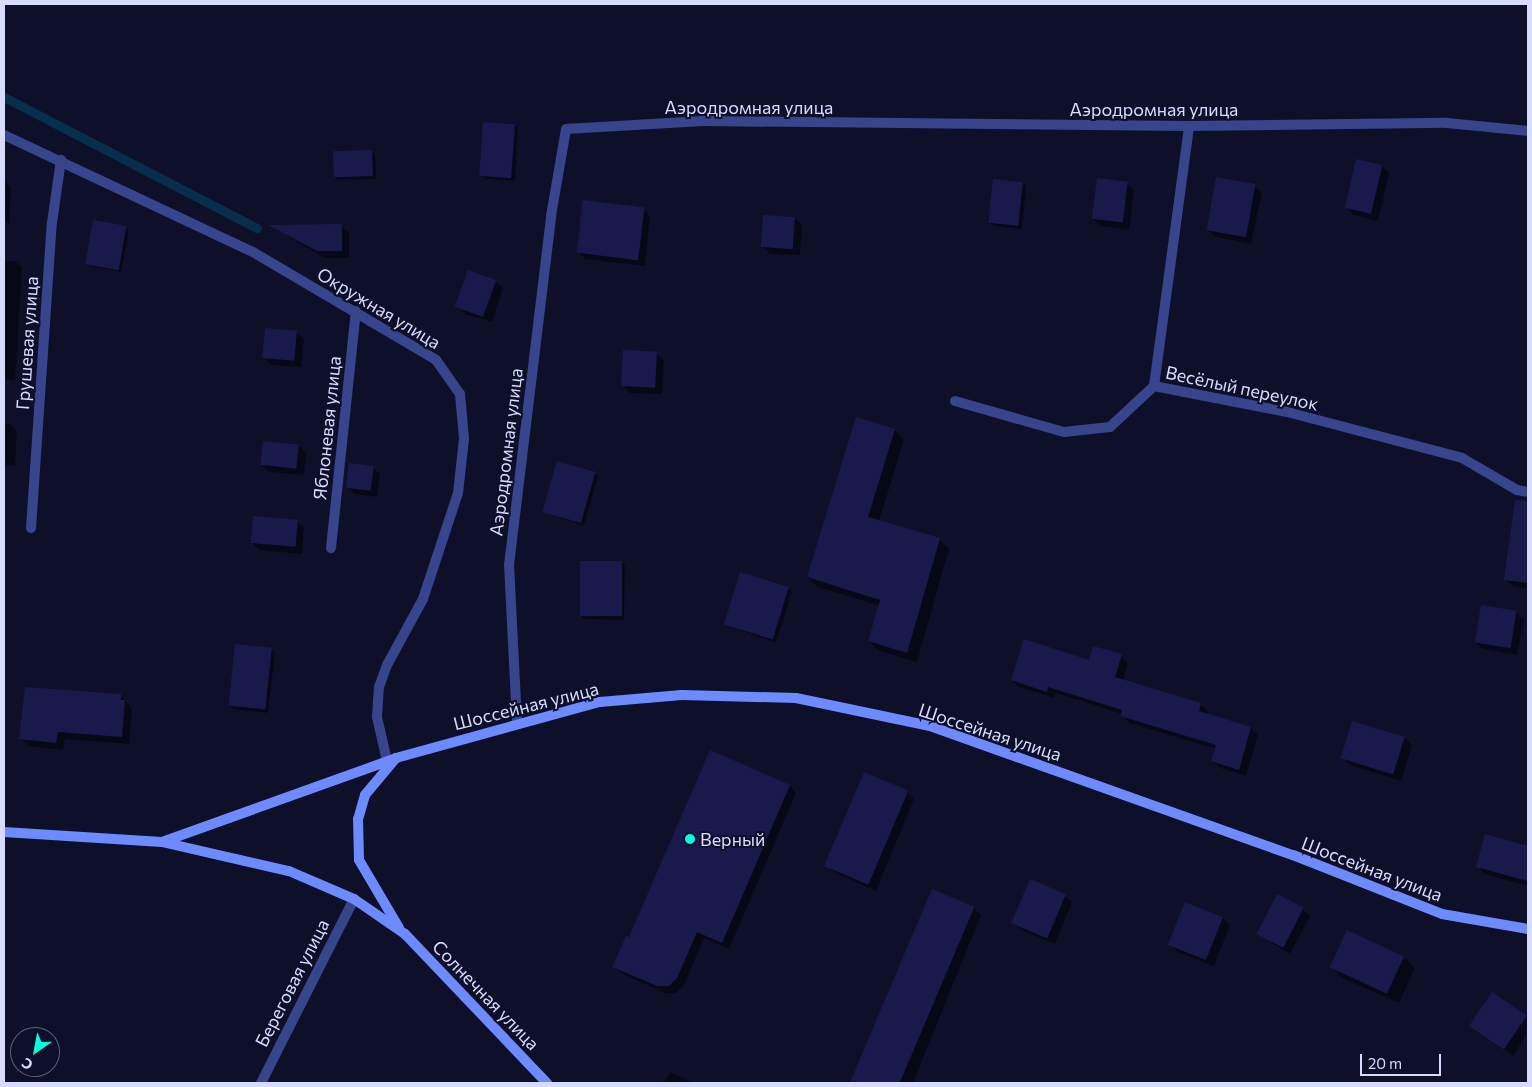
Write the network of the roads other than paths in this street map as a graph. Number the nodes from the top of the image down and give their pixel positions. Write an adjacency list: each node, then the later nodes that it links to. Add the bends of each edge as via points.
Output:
1 (1189, 126): 2 (street, Аэродромная улица, via 1447,123); 6 (street); 11 (street, Аэродромная улица, via 703,121 566,129 551,216 509,565)
2 (1528, 131)
3 (4, 135): 4 (street, Окружная улица)
4 (61, 160): 5 (street, Окружная улица, via 253,252); 9 (street, Грушевая улица, via 52,223)
5 (356, 312): 10 (street, Яблоневая улица); 12 (street, Окружная улица, via 436,360 460,394 464,439 458,493 423,599 387,665 379,687 377,717)
6 (1154, 386): 7 (street, Весёлый переулок, via 1110,427 1064,432); 8 (street, Весёлый переулок, via 1291,413 1462,458 1517,490)
7 (955, 401)
8 (1528, 492)
9 (31, 528)
10 (331, 548)
11 (517, 722): 12 (main road, Шоссейная улица); 16 (main road, Шоссейная улица, via 600,702 682,695 796,698 930,726 1293,855 1442,914)
12 (391, 759): 14 (main road, Шоссейная улица); 17 (main road, via 365,795 358,819 358,852 359,860)
13 (4, 832): 14 (main road)
14 (162, 842): 15 (main road, via 289,871)
15 (354, 899): 17 (main road); 18 (street, Береговая улица)
16 (1528, 929)
17 (401, 930): 19 (main road, Солнечная улица)
18 (261, 1083)
19 (547, 1083)

